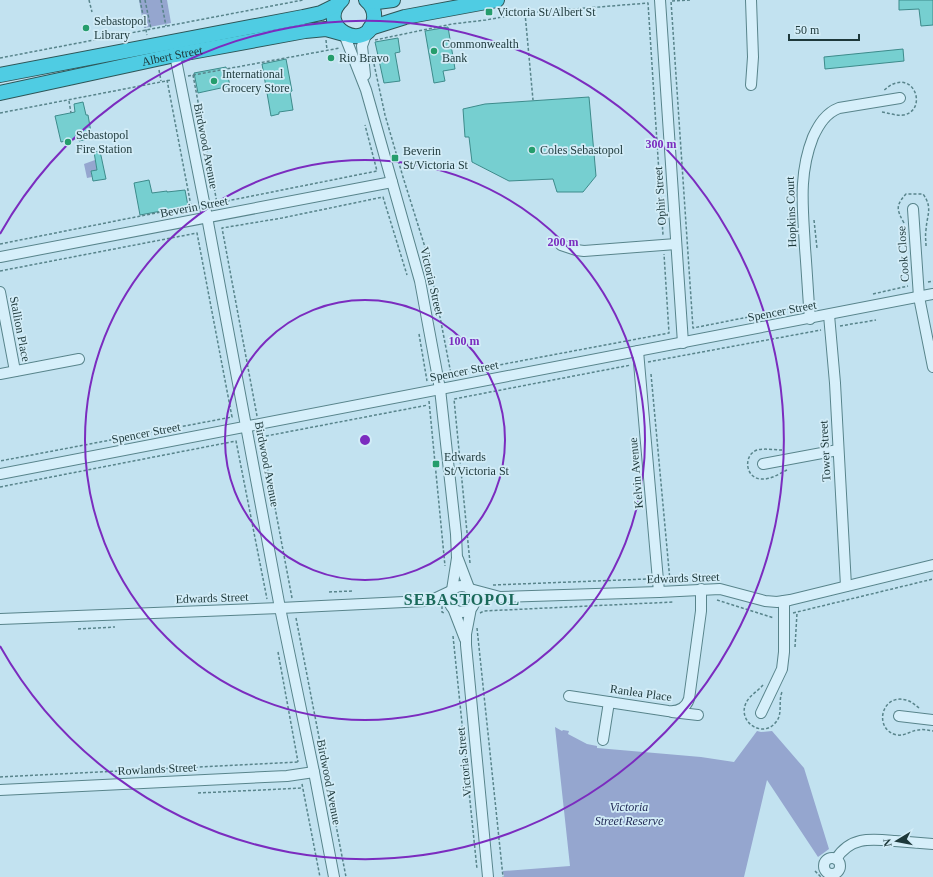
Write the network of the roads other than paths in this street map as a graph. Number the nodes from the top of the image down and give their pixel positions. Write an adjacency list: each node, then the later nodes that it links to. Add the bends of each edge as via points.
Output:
1 (367, 0): 2 (highway); 7 (highway, via 374,12 374,21)
2 (393, 0)
3 (498, 0): 7 (highway, via 404,17)
4 (660, 0): 18 (street, Ophir Street)
5 (751, 0): 11 (street)
6 (340, 2): 8 (highway, via 334,12 334,21); 10 (highway, Albert Street, via 321,13 304,17)
7 (367, 35): 8 (highway, Albert Street, via 354,36); 12 (street, Victoria Street, via 362,52)
8 (347, 40): 9 (highway, Albert Street, via 326,29 312,30); 12 (street, Victoria Street)
9 (175, 55): 13 (highway, Albert Street); 17 (street, Birdwood Avenue)
10 (0, 76)
11 (751, 85)
12 (366, 90): 15 (street, Victoria Street)
13 (0, 93)
14 (900, 98): 25 (street, Hopkins Court, via 835,110 823,119 814,136 806,158 802,182)
15 (392, 182): 17 (street, Beverin Street); 32 (street, Victoria Street, via 420,281)
16 (913, 209): 23 (street, Cook Close)
17 (207, 217): 20 (street, Beverin Street); 33 (street, Birdwood Avenue)
18 (676, 244): 19 (street, via 584,250); 26 (street, Ophir Street)
19 (561, 245)
20 (0, 257)
21 (0, 292): 30 (street, Stallion Place)
22 (933, 294): 23 (street, Spencer Street)
23 (919, 297): 24 (street, Spencer Street); 29 (street, Cook Close)
24 (828, 315): 25 (street, Spencer Street); 34 (street, Tower Street)
25 (810, 319): 26 (street, Spencer Street)
26 (683, 343): 27 (street, Spencer Street)
27 (638, 352): 32 (street, Spencer Street); 43 (street, Kelvin Avenue)
28 (79, 360): 30 (street, Stallion Place)
29 (933, 367)
30 (15, 371): 31 (street, Stallion Place)
31 (0, 374)
32 (440, 389): 33 (street, Spencer Street); 37 (street, Victoria Street)
33 (247, 426): 36 (street, Spencer Street); 47 (street, Birdwood Avenue)
34 (838, 450): 35 (street); 39 (street, Tower Street)
35 (763, 464)
36 (0, 474)
37 (457, 553): 40 (street, Victoria Street); 42 (street, Victoria Street)
38 (933, 565): 39 (street, Edwards Street)
39 (846, 586): 46 (street, Edwards Street)
40 (470, 588): 42 (street, via 461,586); 44 (street, Edwards Street); 49 (street, via 475,597)
41 (701, 589): 43 (street, Edwards Street); 46 (street, Edwards Street, via 726,589 766,601); 54 (street, Ranlea Place, via 702,600 689,700 678,711)
42 (452, 590): 45 (street, Edwards Street, via 438,598); 48 (street)
43 (659, 592): 44 (street, Edwards Street)
44 (500, 597): 49 (street, Edwards Street)
45 (425, 601): 47 (street, Edwards Street); 48 (street, Edwards Street)
46 (784, 601): 55 (street, via 782,669)
47 (280, 608): 50 (street, Edwards Street); 60 (street, Birdwood Avenue)
48 (448, 608): 49 (street, via 462,612); 51 (street, Victoria Street, via 462,629)
49 (474, 610): 51 (street, Victoria Street, via 466,634)
50 (0, 619)
51 (466, 645): 67 (street, Victoria Street)
52 (569, 696): 53 (street, Ranlea Place)
53 (609, 702): 54 (street, Ranlea Place); 59 (street)
54 (668, 711): 56 (street)
55 (761, 713)
56 (698, 716)
57 (899, 716): 58 (street)
58 (933, 720)
59 (604, 740)
60 (314, 772): 61 (street, Rowlands Street); 66 (street, Birdwood Avenue)
61 (0, 790)
62 (933, 844): 63 (street, via 867,839 847,847)
63 (836, 859): 64 (street); 65 (street, via 826,859)
64 (841, 874): 65 (street)
65 (820, 875)
66 (334, 877)
67 (488, 877)

